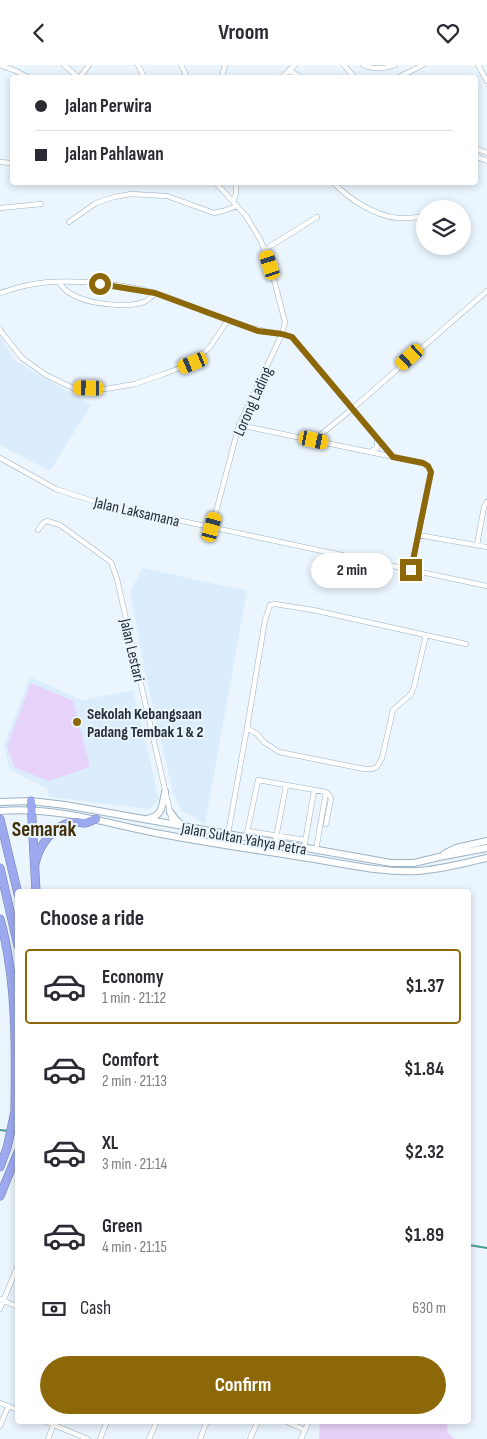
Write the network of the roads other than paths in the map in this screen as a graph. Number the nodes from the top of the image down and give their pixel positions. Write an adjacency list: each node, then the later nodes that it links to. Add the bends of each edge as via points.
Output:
1 (0, 65): 11 (street)
2 (64, 65): 12 (street)
3 (89, 65): 13 (street)
4 (294, 65): 10 (street)
5 (344, 65): 16 (street)
6 (364, 65): 7 (street, via 379,69)
7 (395, 65)
8 (423, 65): 17 (street)
9 (478, 65): 18 (street)
10 (289, 70): 14 (street); 15 (street)
11 (23, 75)
12 (76, 75)
13 (81, 75)
14 (284, 75)
15 (297, 75)
16 (352, 75)
17 (403, 75)
18 (487, 81)
19 (218, 185): 22 (street)
20 (236, 185): 22 (street)
21 (336, 185): 26 (street, via 372,210 397,218)
22 (235, 203): 27 (street, via 214,213 167,196 131,194 96,203); 28 (street, via 253,227)
23 (41, 204): 24 (street)
24 (0, 208)
25 (317, 217): 28 (street)
26 (416, 217)
27 (69, 222)
28 (264, 250): 35 (street, via 285,322)
29 (59, 281): 31 (street); 32 (street, via 114,285); 32 (street, via 72,295 99,302 138,304)
30 (487, 291): 36 (street)
31 (0, 293)
32 (155, 293): 33 (street)
33 (228, 320): 34 (street, via 210,347 193,363 134,384 105,389 73,388 46,375 22,358); 35 (street, via 258,331)
34 (0, 329)
35 (282, 334): 36 (street, via 292,337); 37 (street, Lorong Lading)
36 (352, 409): 38 (street); 39 (street)
37 (239, 425): 39 (street); 44 (street, Lorong Lading)
38 (377, 438): 40 (street, via 377,447); 41 (street)
39 (314, 440): 40 (street)
40 (369, 452): 41 (street)
41 (393, 457): 46 (street, via 423,463 431,472)
42 (0, 458): 44 (street, Jalan Laksamana, via 56,489 102,504)
43 (487, 502): 47 (street)
44 (212, 527): 49 (street, Jalan Laksamana)
45 (38, 529): 56 (street, Jalan Lestari, via 47,521 60,525 111,562)
46 (418, 535): 47 (street); 49 (street)
47 (477, 545): 48 (street)
48 (487, 547)
49 (411, 570): 50 (street, Jalan Laksamana)
50 (487, 586)
51 (426, 635): 52 (street); 53 (street, via 414,687 411,694 393,710 377,767 364,769 279,752); 53 (street, via 313,610 270,605)
52 (466, 644)
53 (247, 729): 71 (street)
54 (286, 785): 55 (street); 69 (street, via 258,780); 72 (street)
55 (314, 791): 57 (street); 74 (street)
56 (165, 792): 62 (street, Jalan Lestari); 65 (main road, via 159,813 154,818)
57 (326, 793): 66 (street, via 331,799); 80 (street)
58 (31, 801): 59 (main road, Jalan Sultan Yahya Petra); 61 (highway); 65 (main road, Jalan Sultan Yahya Petra)
59 (0, 802)
60 (0, 811): 61 (main road, Jalan Sultan Yahya Petra)
61 (31, 811): 64 (main road, Jalan Sultan Yahya Petra); 86 (highway)
62 (170, 812): 67 (street, Jalan Lestari); 68 (main road)
63 (0, 819): 87 (highway)
64 (96, 819): 70 (main road, Jalan Sultan Yahya Petra); 86 (highway, via 68,823 53,831 43,844)
65 (143, 820): 67 (main road, Jalan Sultan Yahya Petra)
66 (326, 824)
67 (173, 825): 68 (main road, Jalan Sultan Yahya Petra); 70 (main road); 75 (main road)
68 (183, 826): 71 (main road, Jalan Sultan Yahya Petra)
69 (248, 831): 72 (street); 73 (street)
70 (160, 834): 75 (main road, Jalan Sultan Yahya Petra)
71 (228, 834): 73 (main road, Jalan Sultan Yahya Petra)
72 (277, 835): 74 (street); 77 (street)
73 (246, 838): 77 (main road, Jalan Sultan Yahya Petra)
74 (305, 840): 79 (street)
75 (199, 841): 84 (main road, Jalan Sultan Yahya Petra, via 386,870 423,870)
76 (487, 841): 81 (main road, via 456,848)
77 (275, 843): 79 (main road, Jalan Sultan Yahya Petra)
78 (487, 848): 81 (main road, Jalan Sultan Yahya Petra)
79 (304, 849): 80 (main road, Jalan Sultan Yahya Petra)
80 (316, 851): 81 (main road, Jalan Sultan Yahya Petra, via 391,863 414,863)
81 (439, 857)
82 (487, 858): 84 (main road, Jalan Sultan Yahya Petra)
83 (487, 863): 84 (main road)
84 (453, 865)
85 (0, 868): 90 (highway)
86 (34, 870): 88 (highway)
87 (17, 889)
88 (36, 889)
89 (0, 919): 91 (highway, via 9,963)
90 (15, 930)
91 (15, 1038)
92 (15, 1111): 94 (highway)
93 (15, 1159): 95 (highway)
94 (0, 1167)
95 (0, 1196)
96 (15, 1272): 97 (street)
97 (2, 1300): 98 (street); 99 (street)
98 (15, 1306)
99 (0, 1309)
100 (0, 1403): 101 (street)
101 (8, 1407): 102 (street); 111 (street)
102 (15, 1410)
103 (55, 1424): 113 (street)
104 (57, 1424): 114 (street)
105 (106, 1424): 115 (street)
106 (156, 1424): 116 (street)
107 (206, 1424): 117 (street)
108 (257, 1424): 118 (street)
109 (292, 1424): 112 (street)
110 (308, 1424): 112 (street)
111 (0, 1426)
112 (305, 1430): 119 (street)
113 (48, 1439)
114 (88, 1439)
115 (100, 1439)
116 (149, 1439)
117 (200, 1439)
118 (250, 1439)
119 (301, 1439)

